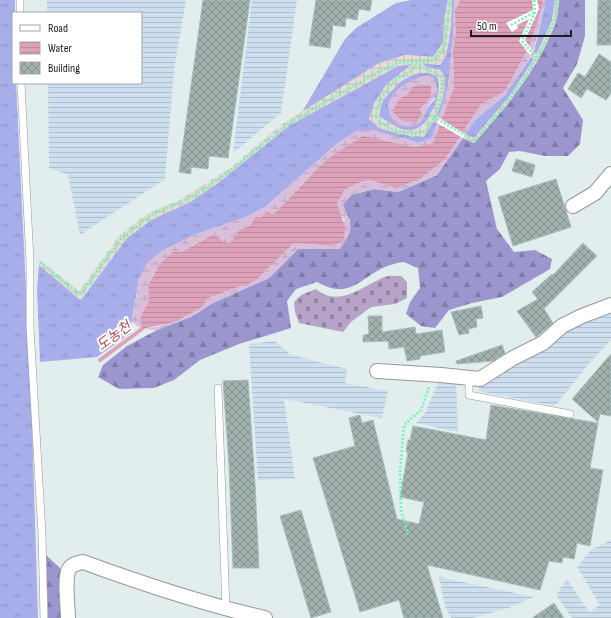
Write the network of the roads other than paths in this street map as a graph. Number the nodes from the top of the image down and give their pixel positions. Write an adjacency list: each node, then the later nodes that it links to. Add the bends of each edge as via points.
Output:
1 (20, 0): 2 (lane)
2 (20, 12)
3 (22, 84): 12 (lane, via 30,262 30,328)
4 (611, 174): 5 (street, via 595,193)
5 (573, 206)
6 (611, 305): 8 (street, via 562,326 543,343 480,379)
7 (377, 371): 8 (street)
8 (469, 377): 10 (lane, via 469,395)
9 (218, 388): 11 (lane)
10 (570, 414)
11 (226, 609): 13 (street, via 137,582 83,562 69,569); 14 (street)
12 (44, 618)
13 (68, 618)
14 (265, 618)

